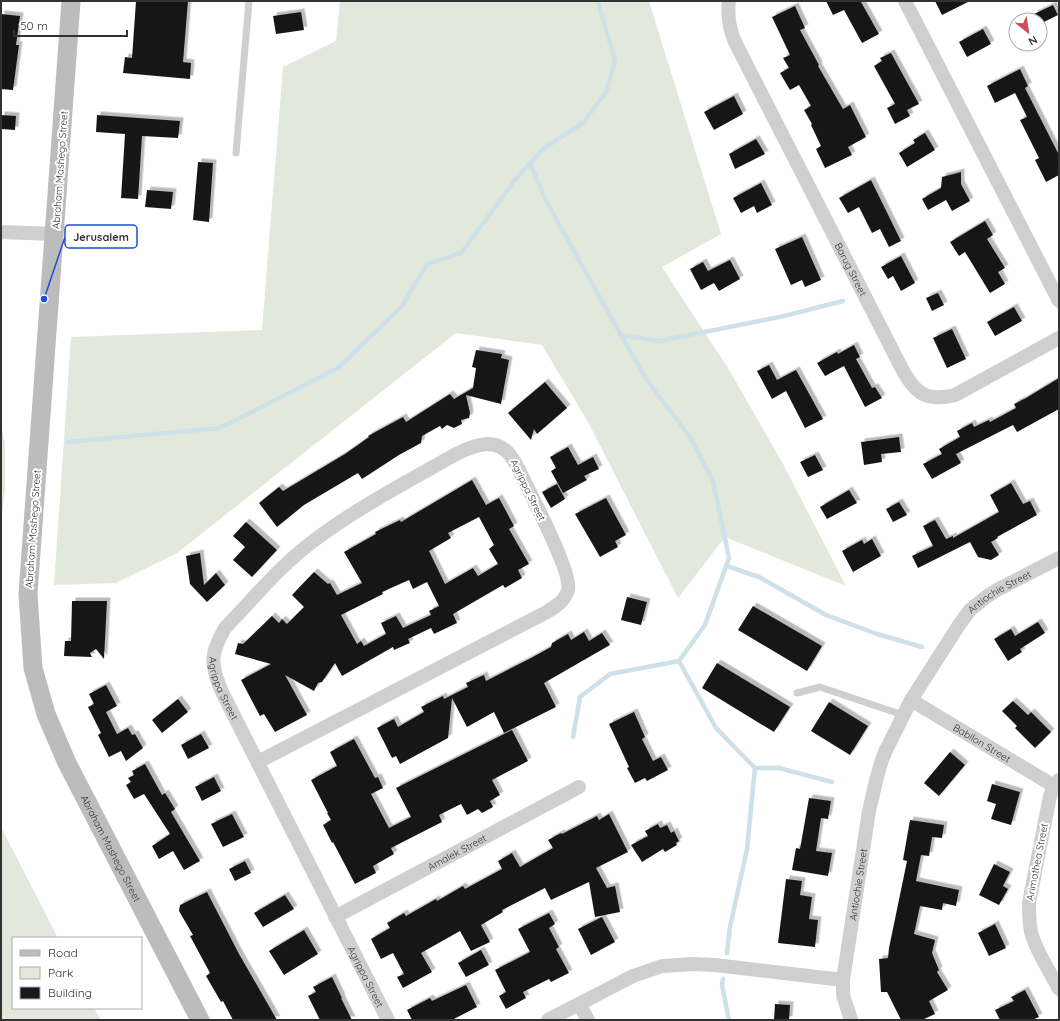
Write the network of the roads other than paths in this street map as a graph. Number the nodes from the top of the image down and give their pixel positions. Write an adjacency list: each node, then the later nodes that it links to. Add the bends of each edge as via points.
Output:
1 (72, 1): 7 (main road, Abraham Mashego Street)
2 (249, 1): 5 (lane)
3 (729, 1): 9 (street, Barug Street, via 729,25 735,42 905,376 913,387 930,397 955,395)
4 (905, 1): 8 (street)
5 (236, 153)
6 (1, 232): 7 (street)
7 (55, 234): 22 (main road, Abraham Mashego Street, via 28,590 33,668 46,714 67,763)
8 (1059, 302)
9 (1059, 338)
10 (1059, 558): 12 (street, Antiochie Street, via 997,590 970,610)
11 (797, 693): 13 (lane, via 820,687)
12 (911, 700): 13 (street, Antiochie Street); 15 (street, Babilon Street)
13 (904, 714): 19 (street, Antiochie Street, via 881,763 869,811)
14 (258, 762): 14 (street, Agrippa Street, via 214,673 214,656 225,628 291,560 336,525 458,452 488,443 502,447 510,454 518,468 564,564 568,582 564,598 545,613); 17 (street, Agrippa Street)
15 (1056, 783): 18 (street, Arimathea Street, via 1050,796 1029,903 1031,932 1035,943)
16 (579, 787): 17 (street, Amalek Street)
17 (335, 917): 23 (street, Agrippa Street)
18 (1054, 966): 20 (street, Arimathea Street)
19 (843, 980): 21 (street, via 715,965 677,964 640,973); 26 (street, Antiochie Street, via 843,995)
20 (1059, 989)
21 (579, 1004): 24 (street); 25 (street)
22 (200, 1020)
23 (388, 1020)
24 (548, 1020)
25 (588, 1020)
26 (851, 1020)

